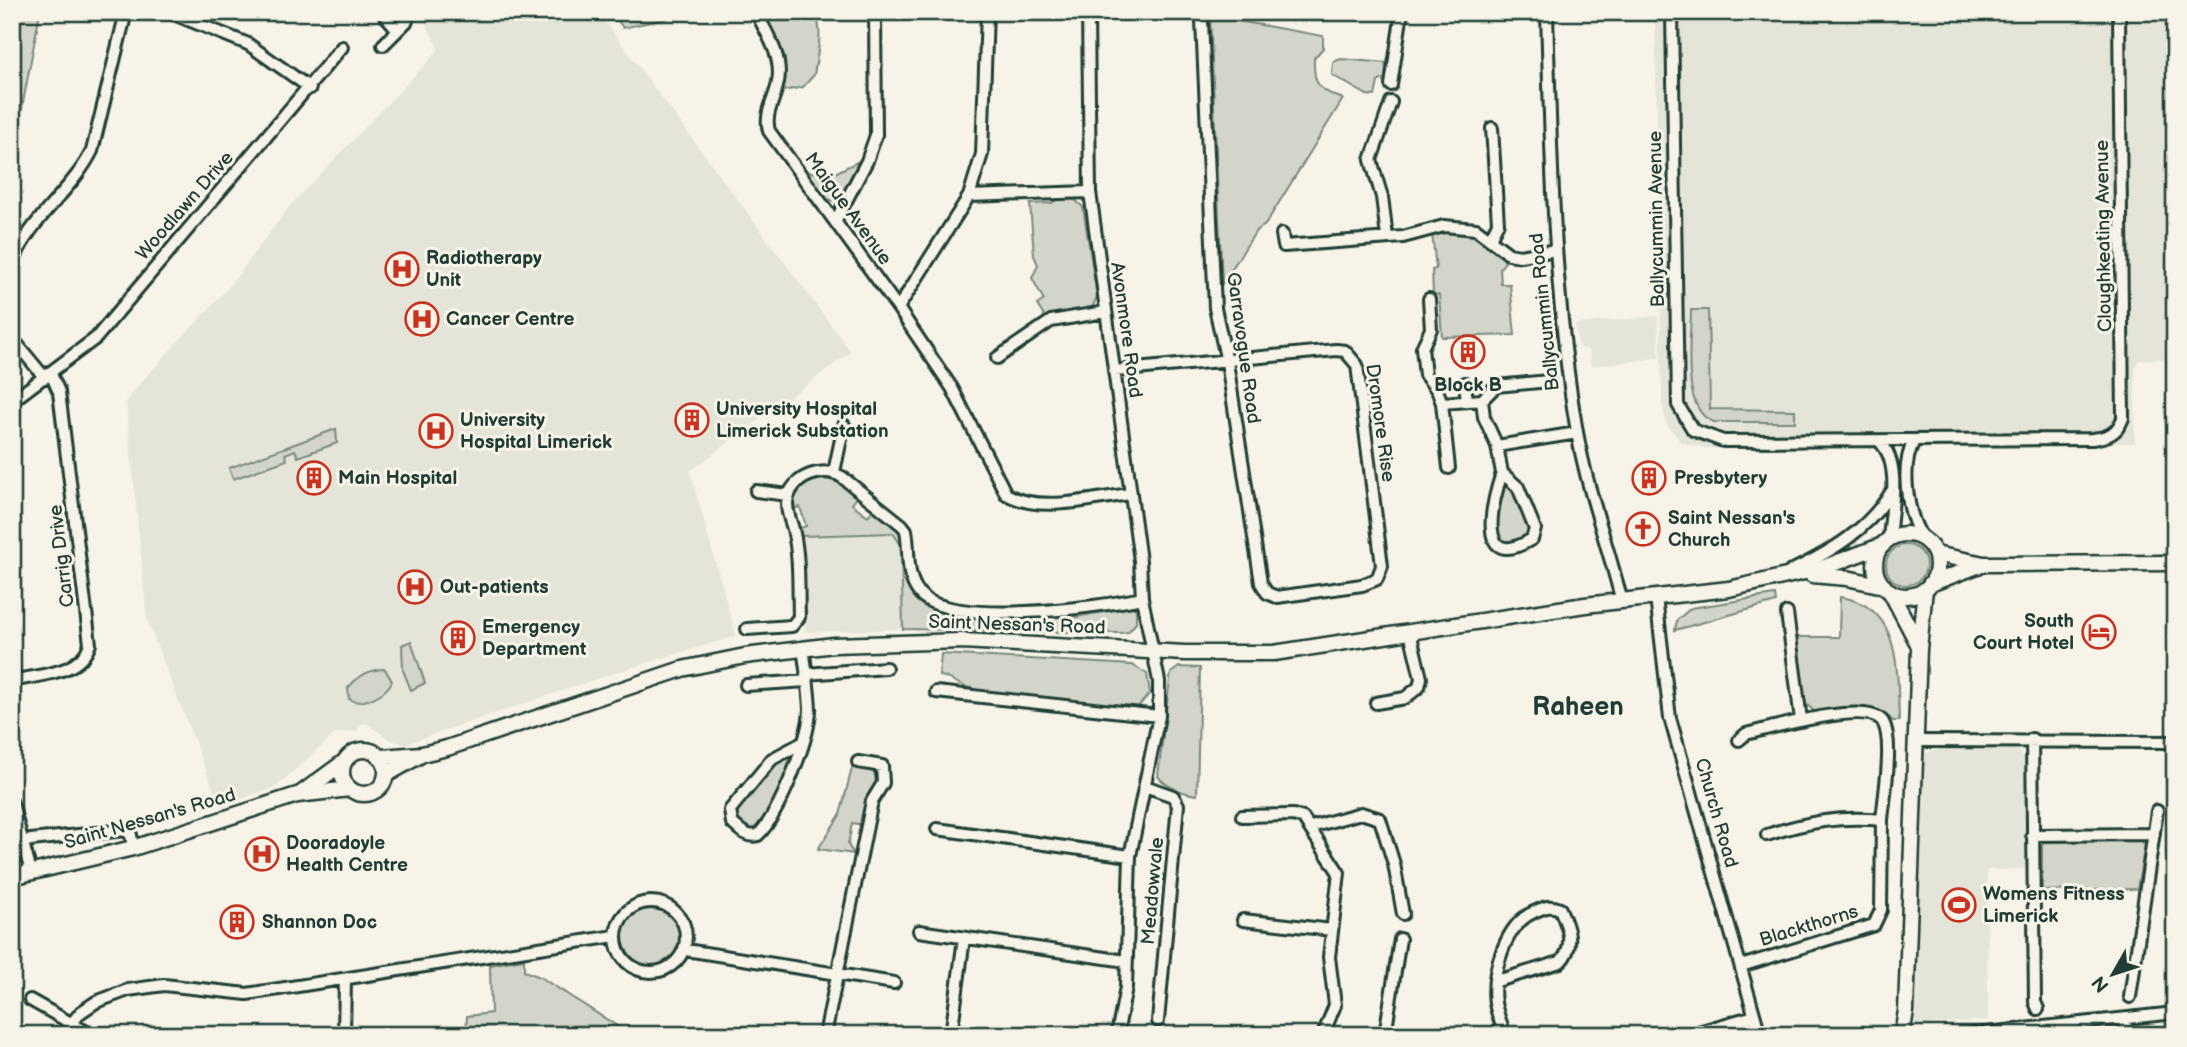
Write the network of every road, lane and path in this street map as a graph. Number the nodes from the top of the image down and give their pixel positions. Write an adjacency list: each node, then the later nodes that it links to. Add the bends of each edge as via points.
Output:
1 (126, 12): 28 (street, via 92,150 83,169 38,220)
2 (169, 12): 18 (street, via 248,44)
3 (382, 12): 14 (street)
4 (756, 12): 23 (street, Maigue Avenue, via 779,67 766,122 769,131)
5 (875, 12): 23 (street, via 876,135)
6 (987, 12): 22 (street, via 982,154)
7 (1088, 12): 21 (street, Avonmore Road)
8 (1402, 12): 17 (street)
9 (1547, 12): 27 (street, Ballycummin Road)
10 (1672, 12): 46 (street, Ballycummin Avenue, via 1678,405 1687,423 1701,435 1723,441)
11 (2119, 12): 45 (street, Cloughkeating Avenue, via 2123,418 2112,434 2092,439)
12 (407, 21): 14 (street)
13 (1202, 21): 34 (street, Garravogue Road, via 1215,308)
14 (398, 30): 15 (street)
15 (383, 45)
16 (342, 47): 18 (street, Woodlawn Drive)
17 (1391, 85)
18 (310, 88): 36 (street, Woodlawn Drive, via 96,338)
19 (1391, 102): 25 (street, via 1371,160)
20 (1492, 128): 26 (street, via 1498,223)
21 (1090, 192): 22 (street); 31 (street, Avonmore Road)
22 (969, 196): 30 (street)
23 (836, 220): 30 (street, Maigue Avenue)
24 (1282, 234): 25 (street, via 1284,246)
25 (1387, 237): 26 (street, via 1444,226 1476,229)
26 (1491, 237): 27 (street, via 1509,254)
27 (1556, 250): 44 (street, Ballycummin Road, via 1560,318)
28 (12, 266)
29 (1429, 299): 42 (street, via 1431,328 1422,348 1425,375)
30 (898, 308): 53 (street, Maigue Avenue, via 952,388 1006,494 1039,504)
31 (1105, 312): 33 (street, via 1051,321); 35 (street, Avonmore Road)
32 (12, 338): 36 (street)
33 (997, 358)
34 (1227, 362): 35 (street, Dromore Rise); 64 (street, Garravogue Road, via 1261,583); 64 (street, Dromore Rise, via 1336,350 1345,351 1357,365 1380,573 1362,585 1277,597)
35 (1115, 371): 53 (street, Avonmore Road)
36 (48, 376): 40 (street, Woodlawn Drive); 76 (street, Carrig Drive, via 59,392 90,644 85,658 74,667)
37 (1549, 381): 39 (street, via 1496,386)
38 (1465, 383): 41 (street)
39 (1482, 400): 41 (street); 47 (street, via 1486,425)
40 (12, 401)
41 (1467, 401): 42 (street)
42 (1442, 403): 48 (street)
43 (844, 425): 49 (street)
44 (1577, 433): 47 (street); 67 (street, Ballycummin Road)
45 (1914, 440): 46 (street); 55 (street, via 1908,455 1912,519)
46 (1879, 441): 52 (street, via 1890,453)
47 (1497, 446): 50 (street)
48 (1449, 468)
49 (834, 472): 54 (street, via 817,471); 66 (street, via 906,530 910,573 920,594 938,606 1045,612)
50 (1502, 473): 50 (street, via 1491,527 1493,541 1506,549 1530,541 1536,533 1518,487)
51 (756, 491): 54 (street)
52 (1892, 491): 56 (street); 61 (street, via 1862,529 1826,555)
53 (1131, 494): 66 (street, Avonmore Road)
54 (788, 495): 69 (street, via 797,550 799,617 792,626)
55 (1923, 539): 56 (main road, via 1908,534); 57 (main road)
56 (1886, 542): 60 (main road); 63 (main road, via 1875,562)
57 (1935, 554): 59 (main road); 62 (main road, via 1936,572)
58 (2175, 563): 59 (main road)
59 (1984, 564): 62 (main road)
60 (1800, 575): 61 (main road, Saint Nessan's Road); 63 (main road, via 1847,578)
61 (1773, 580): 65 (main road, Saint Nessan's Road, via 1695,595)
62 (1927, 587): 63 (main road, via 1908,596); 72 (main road)
63 (1887, 588): 72 (main road)
64 (1267, 593)
65 (1656, 597): 67 (main road, Saint Nessan's Road); 118 (street, Church Road, via 1670,718)
66 (1142, 598): 73 (street, Avonmore Road)
67 (1622, 602): 70 (main road, Saint Nessan's Road)
68 (1787, 613): 81 (street)
69 (747, 629)
70 (1410, 632): 73 (main road, Saint Nessan's Road, via 1274,653); 79 (street, via 1419,687 1405,698)
71 (803, 648): 73 (main road, Saint Nessan's Road, via 962,641); 75 (street); 87 (main road, Saint Nessan's Road, via 682,669)
72 (1919, 649): 84 (main road)
73 (1154, 650): 80 (street, Meadowvale)
74 (886, 668): 75 (street)
75 (807, 677): 77 (street); 86 (street, via 810,709)
76 (12, 681)
77 (746, 685)
78 (936, 692): 80 (street)
79 (1376, 703)
80 (1159, 716): 92 (street, Meadowvale)
81 (1801, 720): 83 (street, via 1746,734); 98 (street, Blackthorns, via 1849,714 1882,721 1887,737)
82 (2032, 739): 84 (street); 85 (street); 103 (street)
83 (1739, 740)
84 (1916, 741): 142 (main road)
85 (2175, 742)
86 (802, 743): 86 (street, via 783,797 763,830 752,837 743,833 732,823 730,810 772,759)
87 (422, 754): 88 (main road, Saint Nessan's Road); 91 (main road, Saint Nessan's Road)
88 (381, 757): 89 (main road, via 360,750); 91 (main road)
89 (344, 762): 93 (main road, via 343,778); 94 (main road, Saint Nessan's Road)
90 (858, 762): 119 (street, via 878,764 885,770 872,801)
91 (386, 775): 93 (main road, via 379,789 371,793)
92 (1145, 786): 106 (street, Meadowvale); 129 (street, Meadowvale, via 1173,796 1178,805)
93 (350, 789): 94 (main road, Saint Nessan's Road)
94 (298, 795): 105 (main road, Saint Nessan's Road)
95 (12, 803): 104 (street)
96 (2157, 811): 101 (street)
97 (1242, 816): 99 (street, via 1293,815)
98 (1882, 820): 102 (street, via 1814,821); 118 (street, Blackthorns, via 1881,910 1874,925)
99 (1311, 827): 109 (street, via 1361,813 1380,819); 111 (street, via 1339,873)
100 (937, 829): 106 (street, Meadowvale)
101 (2154, 834): 103 (street); 123 (street)
102 (1767, 835)
103 (2032, 835): 125 (street)
104 (17, 844): 105 (street, via 125,830); 107 (street)
105 (133, 848): 107 (main road, Saint Nessan's Road)
106 (1130, 856): 117 (street, Meadowvale)
107 (31, 872): 108 (main road, Saint Nessan's Road)
108 (12, 877)
109 (1403, 914)
110 (1243, 920): 111 (street)
111 (1332, 930): 137 (street, via 1329,976 1335,1005)
112 (919, 931): 114 (street, Meadowvale)
113 (615, 936): 116 (street, via 618,952 628,965 645,973 663,971); 116 (street, via 620,919 632,907 648,901 668,906 681,918); 120 (street)
114 (964, 938): 117 (street, Meadowvale); 135 (street)
115 (1400, 939): 138 (street)
116 (687, 950): 119 (street)
117 (1126, 961): 136 (street, Meadowvale)
118 (1741, 966): 127 (street, Church Road)
119 (836, 976): 122 (street); 134 (street)
120 (345, 979): 130 (street, via 247,994 164,985 128,990 96,1002); 133 (street)
121 (1497, 981): 121 (street, via 1515,926 1549,906 1560,909 1570,943 1565,957); 139 (street, via 1495,1002)
122 (894, 984)
123 (2130, 998)
124 (30, 1000): 130 (street)
125 (2038, 1009)
126 (2175, 1013): 128 (street)
127 (1754, 1016): 140 (street); 141 (street, Church Road)
128 (2125, 1020): 131 (street); 144 (street)
129 (1158, 1021)
130 (72, 1023): 132 (street)
131 (2025, 1032): 143 (street)
132 (92, 1035)
133 (344, 1035)
134 (825, 1035)
135 (950, 1035)
136 (1117, 1035)
137 (1323, 1035)
138 (1385, 1035)
139 (1505, 1035)
140 (1688, 1035)
141 (1759, 1035)
142 (1902, 1035)
143 (1968, 1035)
144 (2127, 1035)

